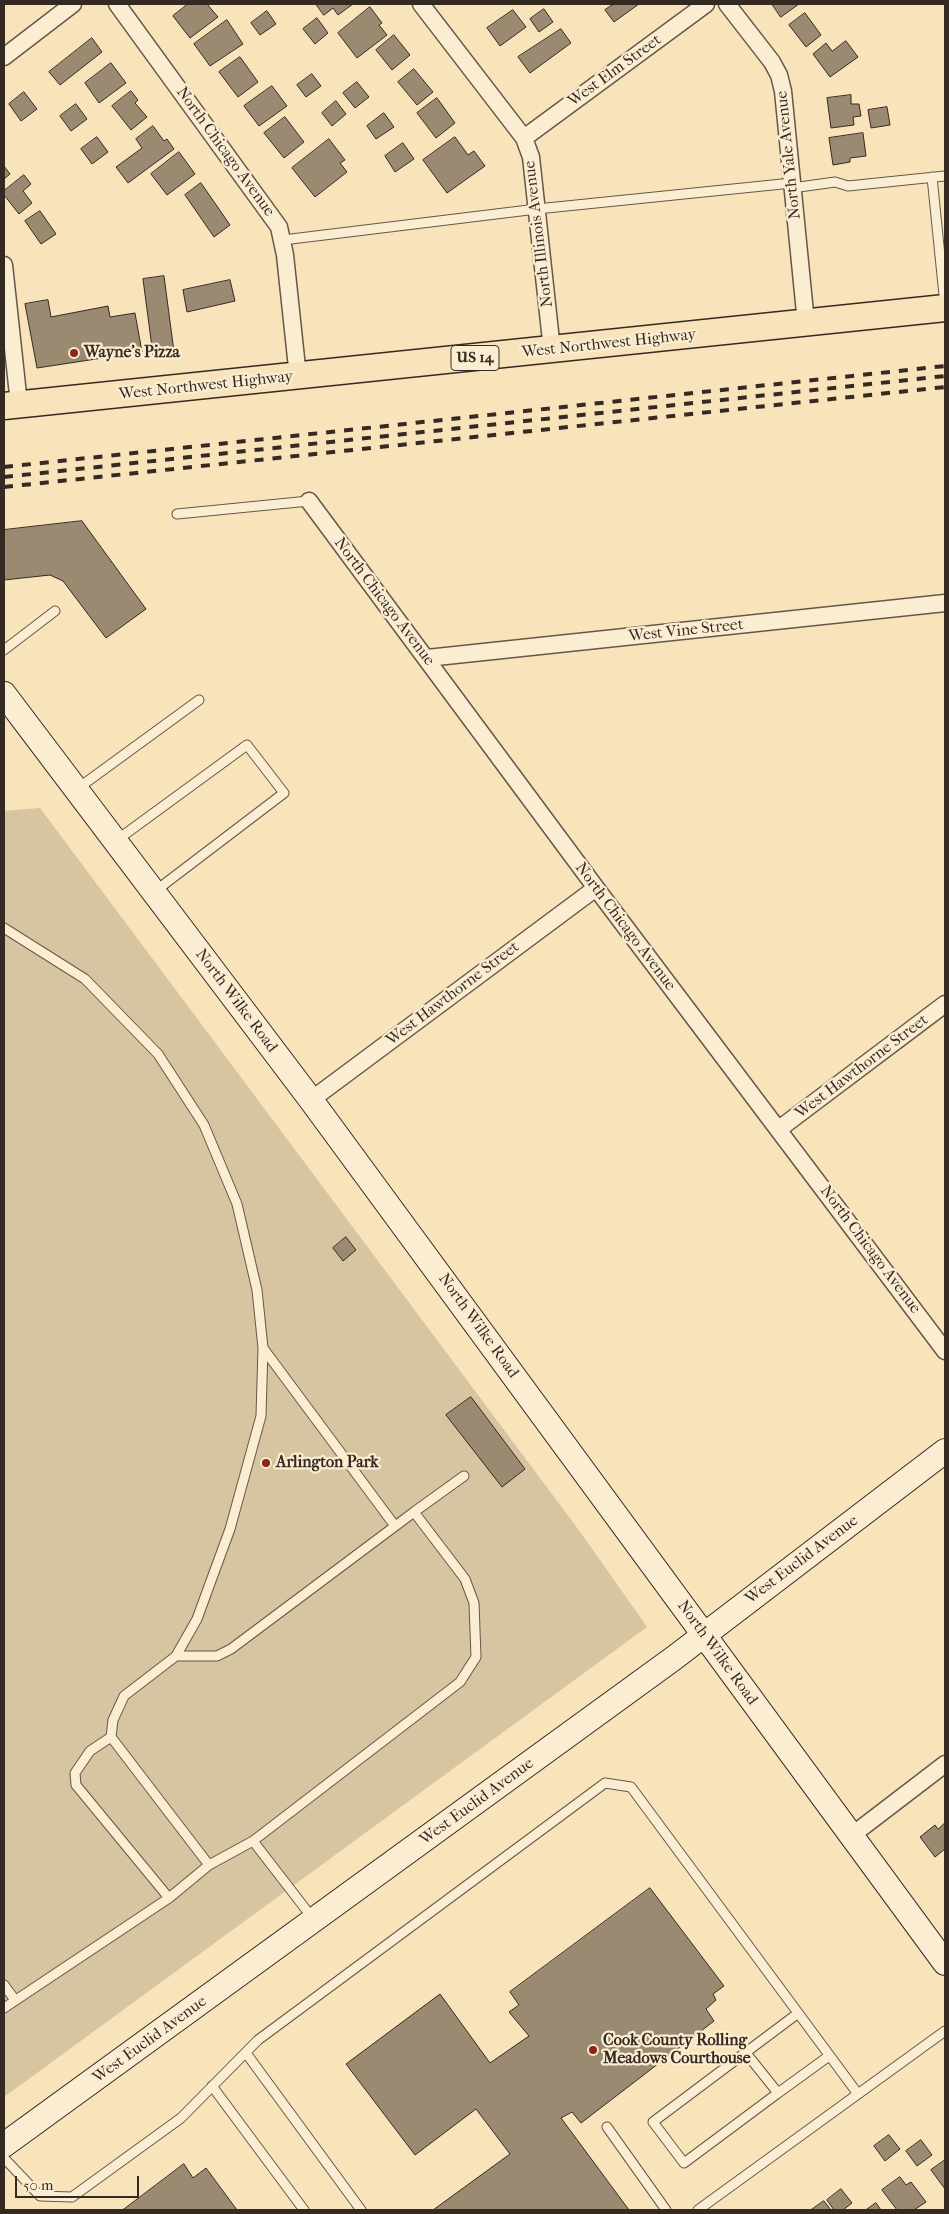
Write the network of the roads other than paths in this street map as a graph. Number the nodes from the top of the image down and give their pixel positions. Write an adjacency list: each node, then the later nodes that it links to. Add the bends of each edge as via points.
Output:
1 (73, 4): 6 (street)
2 (117, 4): 12 (street, North Chicago Avenue, via 272,214)
3 (422, 4): 7 (street, North Illinois Avenue)
4 (706, 4): 7 (street, West Elm Street)
5 (726, 4): 10 (street, North Yale Avenue, via 779,75)
6 (4, 57)
7 (524, 138): 11 (street, North Illinois Avenue, via 531,157)
8 (945, 176): 9 (lane)
9 (932, 177): 10 (lane, via 848,186 834,182); 14 (lane)
10 (792, 186): 11 (lane); 15 (street, North Yale Avenue)
11 (537, 210): 12 (lane); 16 (street, North Illinois Avenue)
12 (283, 240): 17 (street, North Chicago Avenue)
13 (4, 266): 18 (street)
14 (945, 306): 15 (main road, West Northwest Highway / US 14)
15 (806, 323): 16 (main road, West Northwest Highway / US 14)
16 (552, 350): 17 (main road, West Northwest Highway / US 14)
17 (298, 377): 18 (main road, West Northwest Highway / US 14)
18 (12, 405)
19 (309, 501): 20 (lane); 24 (street, North Chicago Avenue)
20 (177, 514)
21 (945, 603): 24 (street, West Vine Street)
22 (55, 611): 23 (lane)
23 (4, 650)
24 (427, 658): 29 (street, North Chicago Avenue)
25 (4, 694): 27 (main road, North Wilke Road)
26 (199, 700): 27 (lane)
27 (77, 790): 28 (main road, North Wilke Road)
28 (116, 841): 30 (main road, North Wilke Road); 30 (lane, via 247,746 284,793)
29 (596, 888): 33 (street, West Hawthorne Street); 34 (street, North Chicago Avenue)
30 (154, 892): 33 (main road, North Wilke Road)
31 (4, 928): 35 (lane, via 85,979 158,1054 204,1125 237,1204 257,1290)
32 (945, 1004): 34 (street, West Hawthorne Street)
33 (311, 1100): 41 (main road, North Wilke Road)
34 (778, 1129): 36 (street, North Chicago Avenue)
35 (263, 1348): 40 (lane); 42 (lane, via 261,1416 230,1529 197,1619)
36 (945, 1351)
37 (945, 1452): 41 (main road, West Euclid Avenue)
38 (464, 1476): 39 (lane)
39 (414, 1512): 40 (lane); 46 (lane, via 465,1579 474,1603 476,1657 460,1682)
40 (395, 1526): 42 (lane, via 231,1649 217,1656)
41 (704, 1635): 45 (main road, North Wilke Road); 49 (main road, West Euclid Avenue)
42 (176, 1656): 43 (lane, via 124,1696 113,1720)
43 (111, 1737): 47 (lane); 48 (lane, via 90,1751 74,1773 76,1785)
44 (945, 1764): 45 (street)
45 (851, 1836): 50 (main road, North Wilke Road)
46 (253, 1841): 47 (lane); 49 (lane)
47 (209, 1865): 48 (lane)
48 (169, 1898): 52 (lane)
49 (314, 1921): 63 (main road, West Euclid Avenue)
50 (945, 1963)
51 (4, 1985): 52 (lane)
52 (15, 2000): 53 (lane)
53 (4, 2008)
54 (798, 2014): 56 (lane, via 631,1787 605,1783 258,2040); 57 (lane); 58 (lane)
55 (945, 2031): 61 (lane)
56 (246, 2053): 59 (lane); 66 (lane)
57 (746, 2053): 60 (lane); 60 (lane, via 653,2122 684,2163)
58 (829, 2056): 60 (lane); 61 (lane)
59 (212, 2086): 64 (lane, via 181,2118 72,2198 40,2196); 65 (lane)
60 (778, 2093)
61 (858, 2094): 68 (lane)
62 (607, 2128): 67 (lane)
63 (4, 2145)
64 (4, 2158)
65 (304, 2210)
66 (361, 2210)
67 (666, 2210)
68 (698, 2210)

